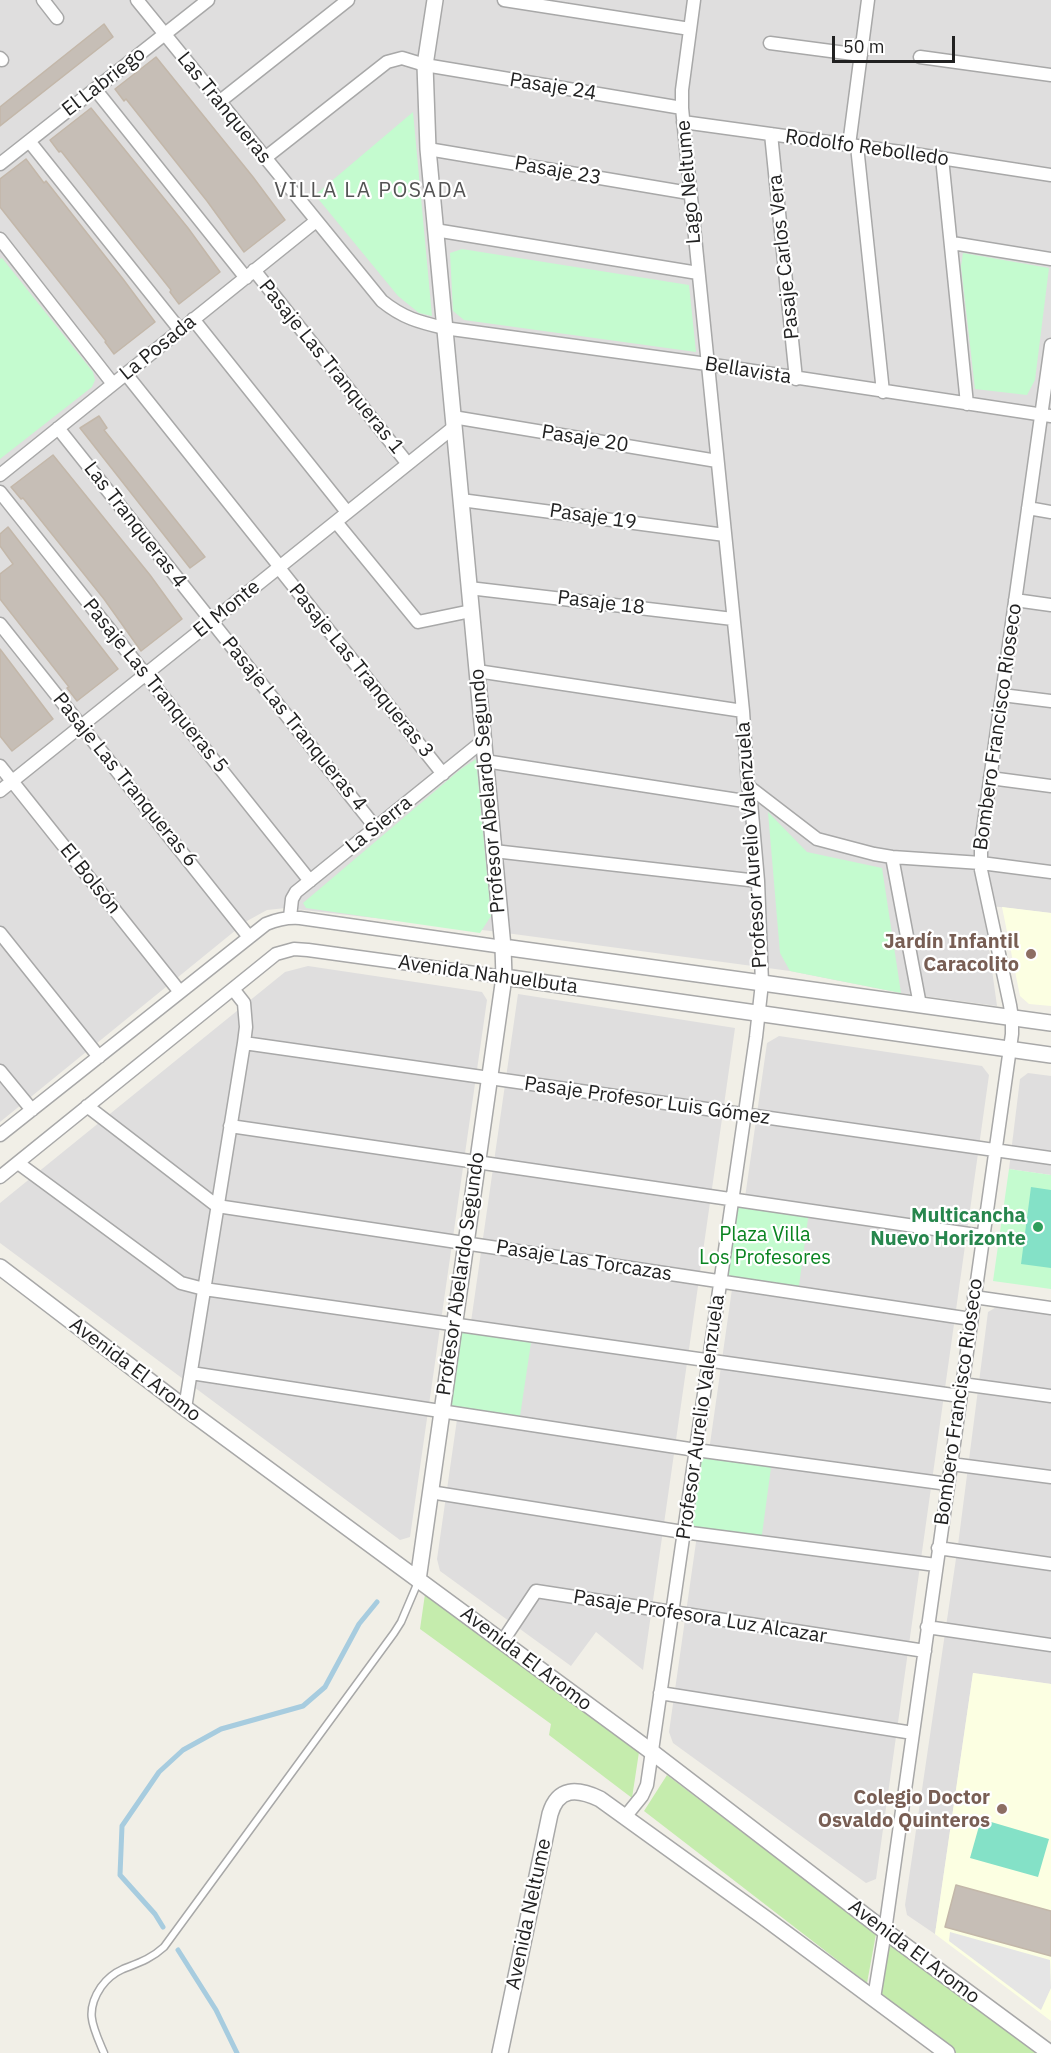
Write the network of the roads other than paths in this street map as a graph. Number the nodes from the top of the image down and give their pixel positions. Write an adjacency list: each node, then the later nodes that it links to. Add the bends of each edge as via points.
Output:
1 (43, 0): 9 (street)
2 (137, 0): 11 (street, Las Tranqueras)
3 (208, 0): 11 (street, El Labriego)
4 (348, 0): 18 (street)
5 (435, 0): 15 (street, Profesor Abelardo Segundo)
6 (504, 0): 10 (street)
7 (694, 0): 10 (street, Lago Neltume)
8 (868, 0): 13 (street)
9 (57, 18)
10 (690, 29): 19 (street, Lago Neltume)
11 (164, 34): 17 (street, El Labriego); 18 (street, Las Tranqueras)
12 (770, 43): 13 (street)
13 (861, 55): 23 (street)
14 (920, 57): 16 (street)
15 (425, 66): 19 (street, Pasaje 24); 24 (street, Profesor Abelardo Segundo); 25 (street, Pasaje 24, via 402,58 387,62)
16 (1051, 75)
17 (95, 89): 22 (street, El Labriego); 36 (street, Pasaje Las Tranqueras 1)
18 (219, 102): 25 (street, Las Tranqueras)
19 (682, 108): 20 (street, Lago Neltume)
20 (684, 122): 21 (street, Rodolfo Rebolledo); 29 (street, Lago Neltume)
21 (771, 134): 23 (street, Rodolfo Rebolledo); 43 (street, Pasaje Carlos Vera)
22 (29, 141): 27 (street, El Labriego); 39 (street)
23 (853, 145): 26 (street, Rodolfo Rebolledo); 45 (street)
24 (428, 149): 29 (street, Pasaje 23); 31 (street, Profesor Abelardo Segundo)
25 (265, 158): 30 (street, Las Tranqueras)
26 (942, 158): 28 (street, Rodolfo Rebolledo); 33 (street)
27 (0, 164)
28 (1051, 175)
29 (689, 193): 35 (street, Lago Neltume)
30 (316, 221): 36 (street, La Posada); 38 (street, Las Tranqueras, via 382,301 412,320)
31 (435, 230): 35 (street); 38 (street, Profesor Abelardo Segundo)
32 (0, 239): 44 (street)
33 (952, 243): 34 (street); 46 (street)
34 (1051, 259)
35 (698, 273): 41 (street, Lago Neltume)
36 (250, 274): 37 (street, La Posada); 51 (street, Pasaje Las Tranqueras 1)
37 (193, 319): 39 (street, La Posada); 56 (street)
38 (444, 328): 41 (street, Bellavista); 48 (street, Profesor Abelardo Segundo)
39 (180, 330): 42 (street, La Posada)
40 (1051, 345): 47 (street, Bombero Francisco Rioseco)
41 (707, 364): 43 (street, Bellavista); 50 (street, Profesor Aurelio Valenzuela)
42 (126, 374): 44 (street, La Posada); 60 (street, Pasaje Las Tranqueras 3)
43 (796, 379): 45 (street, Bellavista)
44 (113, 384): 49 (street, La Posada)
45 (883, 392): 46 (street, Bellavista)
46 (967, 404): 47 (street, Bellavista)
47 (1046, 415): 55 (street, Bombero Francisco Rioseco)
48 (454, 422): 50 (street, Pasaje 20); 51 (street, El Monte); 54 (street, Profesor Abelardo Segundo)
49 (58, 428): 52 (street, La Posada); 66 (street, Las Tranqueras 4)
50 (717, 461): 59 (street, Profesor Aurelio Valenzuela)
51 (408, 464): 56 (street, El Monte)
52 (0, 475)
53 (0, 492): 69 (street, Pasaje Las Tranqueras 5)
54 (461, 500): 59 (street, Pasaje 19); 61 (street, Profesor Abelardo Segundo)
55 (1028, 508): 57 (street); 62 (street, Bombero Francisco Rioseco)
56 (347, 512): 58 (street, El Monte)
57 (1051, 512)
58 (336, 522): 60 (street, El Monte); 64 (street, via 418,622)
59 (725, 535): 65 (street, Profesor Aurelio Valenzuela)
60 (279, 567): 66 (street, El Monte); 77 (street, Pasaje Las Tranqueras 3)
61 (469, 588): 64 (street, Profesor Abelardo Segundo); 65 (street, Pasaje 18)
62 (1015, 600): 63 (street); 70 (street, Bombero Francisco Rioseco)
63 (1051, 605)
64 (471, 611): 68 (street, Profesor Abelardo Segundo)
65 (734, 618): 72 (street, Profesor Aurelio Valenzuela)
66 (212, 621): 69 (street, El Monte); 84 (street, Pasaje Las Tranqueras 4)
67 (0, 624): 73 (street, Pasaje Las Tranqueras 6)
68 (477, 671): 72 (street); 74 (street, Profesor Abelardo Segundo)
69 (146, 674): 73 (street, El Monte); 89 (street, Pasaje Las Tranqueras 5)
70 (1002, 695): 71 (street); 78 (street, Bombero Francisco Rioseco)
71 (1051, 700)
72 (743, 711): 80 (street, Profesor Aurelio Valenzuela)
73 (81, 726): 79 (street, El Monte); 93 (street, Pasaje Las Tranqueras 6)
74 (484, 740): 75 (street, Profesor Abelardo Segundo); 77 (street, La Sierra)
75 (486, 761): 83 (street); 85 (street, Profesor Abelardo Segundo)
76 (0, 766): 79 (street, El Bolsón)
77 (443, 774): 84 (street, La Sierra)
78 (990, 778): 81 (street); 87 (street, Bombero Francisco Rioseco)
79 (12, 781): 82 (street, El Monte); 98 (street, El Bolsón)
80 (747, 786): 83 (street, Profesor Aurelio Valenzuela); 86 (street, via 817,839)
81 (1051, 786)
82 (0, 791)
83 (751, 802): 90 (street, Profesor Aurelio Valenzuela)
84 (376, 828): 89 (street, La Sierra)
85 (494, 851): 90 (street); 94 (street, Profesor Abelardo Segundo)
86 (892, 857): 87 (street); 99 (street)
87 (981, 863): 88 (street); 101 (street, Bombero Francisco Rioseco)
88 (1051, 872)
89 (310, 881): 91 (street, La Sierra, via 292,898)
90 (758, 881): 96 (street, Profesor Aurelio Valenzuela)
91 (290, 917): 93 (street, Avenida Nahuelbuta, via 266,924); 94 (street, Avenida Nahuelbuta)
92 (0, 933): 106 (street)
93 (249, 937): 98 (street, Avenida Nahuelbuta)
94 (503, 947): 95 (street, Profesor Abelardo Segundo); 96 (street, Avenida Nahuelbuta)
95 (504, 977): 97 (street, Avenida Nahuelbuta, via 294,949 276,954); 100 (street, Avenida Nahuelbuta); 108 (street, Profesor Abelardo Segundo)
96 (762, 983): 99 (street, Avenida Nahuelbuta); 100 (street, Profesor Aurelio Valenzuela)
97 (232, 989): 103 (street, via 244,1004); 109 (street, Avenida Nahuelbuta)
98 (180, 992): 106 (street, Avenida Nahuelbuta)
99 (920, 1005): 101 (street, Avenida Nahuelbuta)
100 (759, 1014): 104 (street, Avenida Nahuelbuta); 111 (street, Profesor Aurelio Valenzuela)
101 (1012, 1018): 102 (street, Avenida Nahuelbuta); 104 (street, Bombero Francisco Rioseco)
102 (1051, 1023)
103 (244, 1043): 108 (street, Pasaje Profesor Luis Gómez); 112 (street)
104 (1009, 1049): 105 (street, Avenida Nahuelbuta); 114 (street, Bombero Francisco Rioseco)
105 (1051, 1055)
106 (99, 1057): 110 (street, Avenida Nahuelbuta)
107 (0, 1071): 110 (street)
108 (489, 1078): 111 (street, Pasaje Profesor Luis Gómez); 116 (street, Profesor Abelardo Segundo)
109 (87, 1106): 117 (street, Avenida Nahuelbuta); 120 (street, Pasaje Las Torcazas)
110 (32, 1110): 113 (street, Avenida Nahuelbuta)
111 (744, 1115): 114 (street, Pasaje Profesor Luis Gómez); 119 (street, Profesor Aurelio Valenzuela)
112 (230, 1126): 116 (street); 120 (street)
113 (1, 1133)
114 (995, 1150): 115 (street, Pasaje Profesor Luis Gómez); 121 (street, Bombero Francisco Rioseco)
115 (1051, 1158)
116 (478, 1162): 119 (street); 122 (street, Profesor Abelardo Segundo)
117 (18, 1163): 118 (street, Avenida Nahuelbuta); 125 (street, via 181,1283)
118 (0, 1177)
119 (733, 1200): 121 (street); 124 (street, Profesor Aurelio Valenzuela)
120 (217, 1206): 122 (street, Pasaje Las Torcazas); 125 (street)
121 (983, 1236): 126 (street, Bombero Francisco Rioseco)
122 (465, 1243): 124 (street, Pasaje Las Torcazas); 129 (street, Profesor Abelardo Segundo)
123 (0, 1268): 134 (street, Avenida El Aromo)
124 (720, 1281): 128 (street, Pasaje Las Torcazas); 130 (street, Profesor Aurelio Valenzuela)
125 (204, 1289): 129 (street); 131 (street)
126 (974, 1297): 127 (street); 128 (street, Bombero Francisco Rioseco)
127 (1051, 1308)
128 (971, 1319): 132 (street, Bombero Francisco Rioseco)
129 (454, 1325): 130 (street); 135 (street, Profesor Abelardo Segundo)
130 (709, 1361): 132 (street); 136 (street, Profesor Aurelio Valenzuela)
131 (191, 1373): 134 (street); 135 (street)
132 (961, 1390): 133 (street); 137 (street, Bombero Francisco Rioseco)
133 (1051, 1396)
134 (185, 1408): 145 (street, Avenida El Aromo)
135 (442, 1411): 136 (street); 140 (street, Profesor Abelardo Segundo)
136 (696, 1450): 139 (street); 141 (street, Profesor Aurelio Valenzuela)
137 (951, 1464): 138 (street); 139 (street, Bombero Francisco Rioseco)
138 (1051, 1477)
139 (948, 1484): 142 (street, Bombero Francisco Rioseco)
140 (430, 1492): 141 (street); 145 (street, Profesor Abelardo Segundo)
141 (684, 1532): 144 (street); 146 (street, Profesor Aurelio Valenzuela)
142 (938, 1548): 143 (street); 144 (street, Bombero Francisco Rioseco)
143 (1051, 1564)
144 (936, 1565): 147 (street, Bombero Francisco Rioseco)
145 (418, 1580): 148 (street, Avenida El Aromo); 157 (lane, via 394,1633 164,1947 151,1958 120,1970 105,1981 93,1998 90,2013)
146 (672, 1613): 148 (street, Pasaje Profesora Luz Alcazar, via 536,1591); 150 (street, Pasaje Profesora Luz Alcazar); 151 (street, Profesor Aurelio Valenzuela)
147 (927, 1627): 149 (street); 150 (street, Bombero Francisco Rioseco)
148 (502, 1642): 153 (street, Avenida El Aromo)
149 (1051, 1644)
150 (925, 1651): 152 (street, Bombero Francisco Rioseco)
151 (660, 1693): 152 (street); 153 (street, Profesor Aurelio Valenzuela)
152 (913, 1733): 155 (street, Bombero Francisco Rioseco)
153 (651, 1752): 154 (street, Profesor Aurelio Valenzuela, via 647,1785); 155 (street, Avenida El Aromo)
154 (625, 1816): 156 (street); 158 (street, Avenida Neltume, via 600,1799 578,1791 568,1792 553,1803)
155 (885, 1931): 156 (street, Bombero Francisco Rioseco); 160 (street, Avenida El Aromo)
156 (874, 1998): 159 (street)
157 (104, 2053)
158 (500, 2053)
159 (947, 2053)
160 (1050, 2053)

